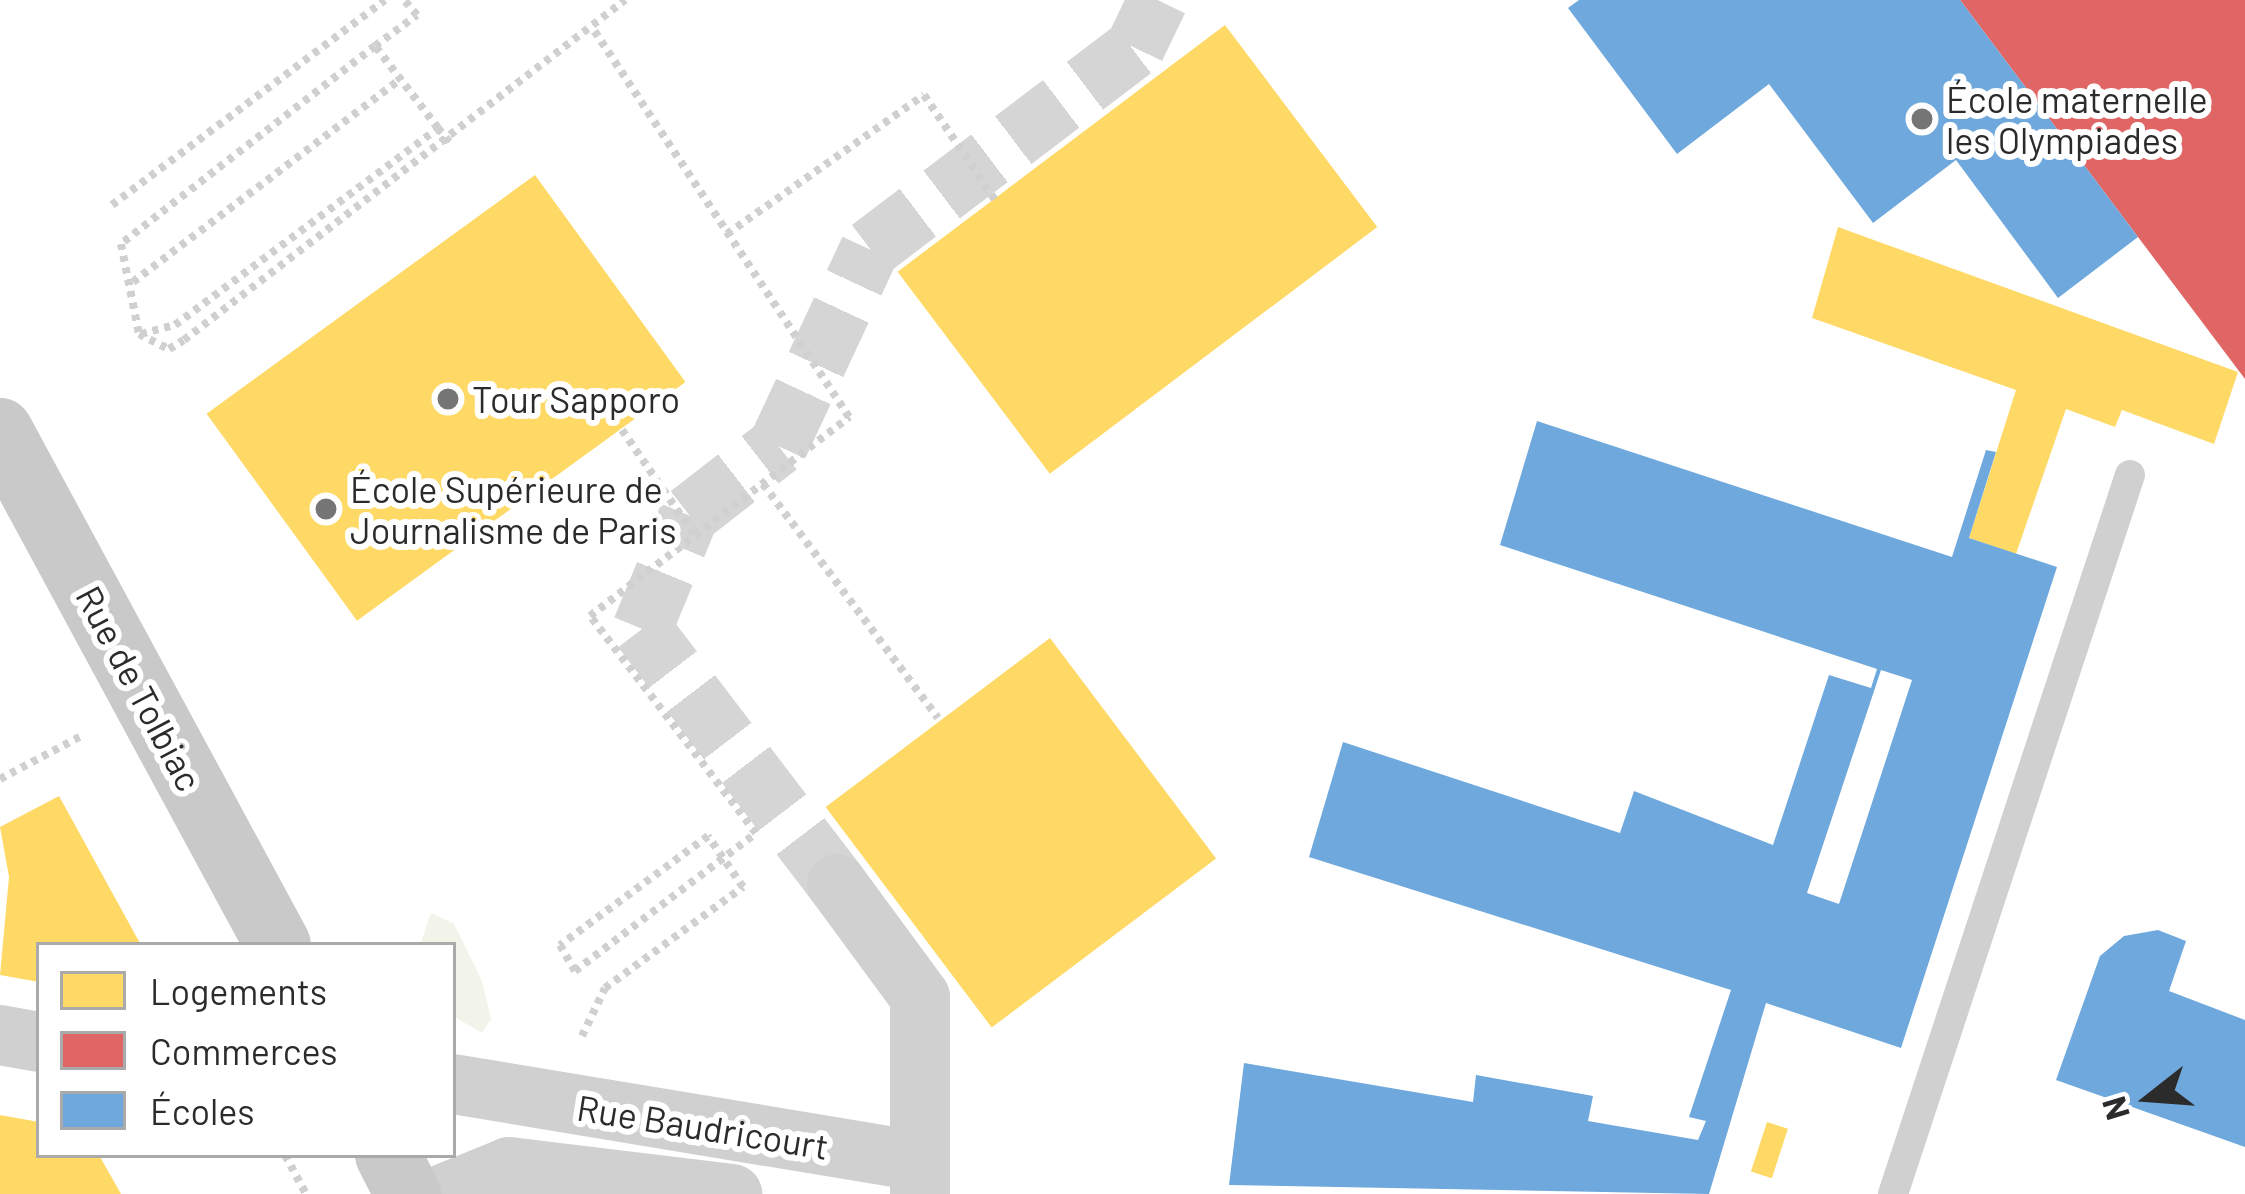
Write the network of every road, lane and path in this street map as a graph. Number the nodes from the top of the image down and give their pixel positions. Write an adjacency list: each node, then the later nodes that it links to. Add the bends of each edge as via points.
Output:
1 (385, 0): 10 (path)
2 (404, 0): 5 (path, via 417,15)
3 (625, 0): 4 (path)
4 (593, 29): 8 (path); 11 (path)
5 (375, 46): 6 (path); 12 (path, via 121,244)
6 (400, 79): 7 (path); 12 (path)
7 (438, 128): 8 (path); 13 (path, via 175,325)
8 (451, 144): 13 (path, via 169,349)
9 (995, 200): 11 (path, via 924,95)
10 (112, 205)
11 (728, 234): 17 (path, via 849,417)
12 (133, 282): 13 (path)
13 (139, 334)
14 (622, 430): 18 (path)
15 (0, 431): 19 (main road, Rue de Tolbiac)
16 (2130, 475): 35 (lane)
17 (763, 484): 18 (path); 20 (path)
18 (694, 536): 25 (path, via 590,616 756,833 575,970 560,945 707,836 743,887 604,988)
19 (146, 702): 21 (path); 23 (main road, Rue de Tolbiac)
20 (938, 718)
21 (0, 779)
22 (837, 884): 30 (street, via 920,998)
23 (276, 942)
24 (0, 1035): 26 (street)
25 (580, 1039)
26 (36, 1041)
27 (456, 1085): 30 (street, Rue Baudricourt)
28 (286, 1158): 31 (path)
29 (390, 1158): 32 (main road)
30 (920, 1178)
31 (306, 1194)
32 (408, 1194)
33 (442, 1194): 34 (street, Rue Baudricourt, via 509,1167)
34 (732, 1194)
35 (1893, 1194)

